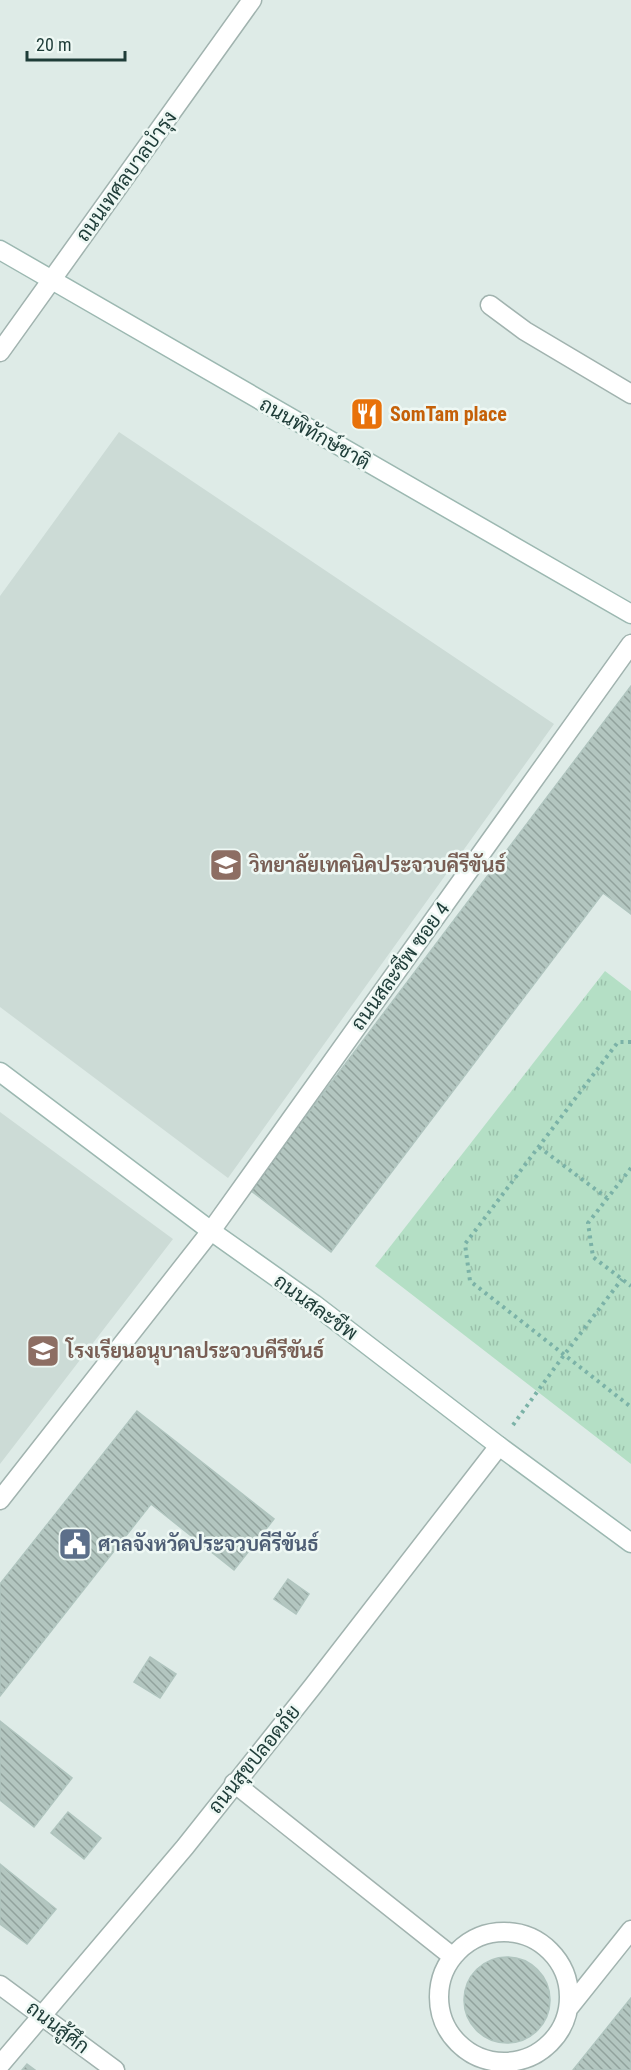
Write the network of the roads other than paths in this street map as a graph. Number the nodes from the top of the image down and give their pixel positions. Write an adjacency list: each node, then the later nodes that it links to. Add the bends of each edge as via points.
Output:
1 (252, 0): 3 (street, ถนนเทศลบาลบำรุง)
2 (0, 250): 3 (street, ถนนพิทักษ์ชาติ)
3 (51, 281): 5 (street, ถนนเทศลบาลบำรุง); 7 (street, ถนนพิทักษ์ชาติ)
4 (490, 305): 6 (street, via 525,331)
5 (0, 352)
6 (631, 394)
7 (631, 614)
8 (631, 644): 10 (street, ถนนสละชีพ ซอย 4)
9 (0, 1072): 10 (street, ถนนสละชีพ)
10 (210, 1231): 11 (street, ถนนสละชีพ, via 314,1304); 12 (street, ถนนสละชีพ ซอย 4)
11 (499, 1446): 13 (street, ถนนสละชีพ); 14 (street, ถนนสุขปลอดภัย)
12 (0, 1500)
13 (631, 1543)
14 (234, 1783): 16 (street); 19 (street, ถนนสุขปลอดภัย, via 185,1847)
15 (631, 1930): 18 (street)
16 (453, 1957): 18 (street, via 469,1942 489,1934 511,1933 532,1938 550,1950 562,1968); 21 (street, via 439,1989 445,2024 456,2042 472,2055)
17 (0, 1985): 19 (street, ถนนสู้ศึก)
18 (568, 2009): 21 (street, via 549,2044)
19 (42, 2014): 20 (street, ถนนสุขปลอดภัย); 22 (street, ถนนสู้ศึก)
20 (0, 2065)
21 (510, 2066)
22 (115, 2070)

